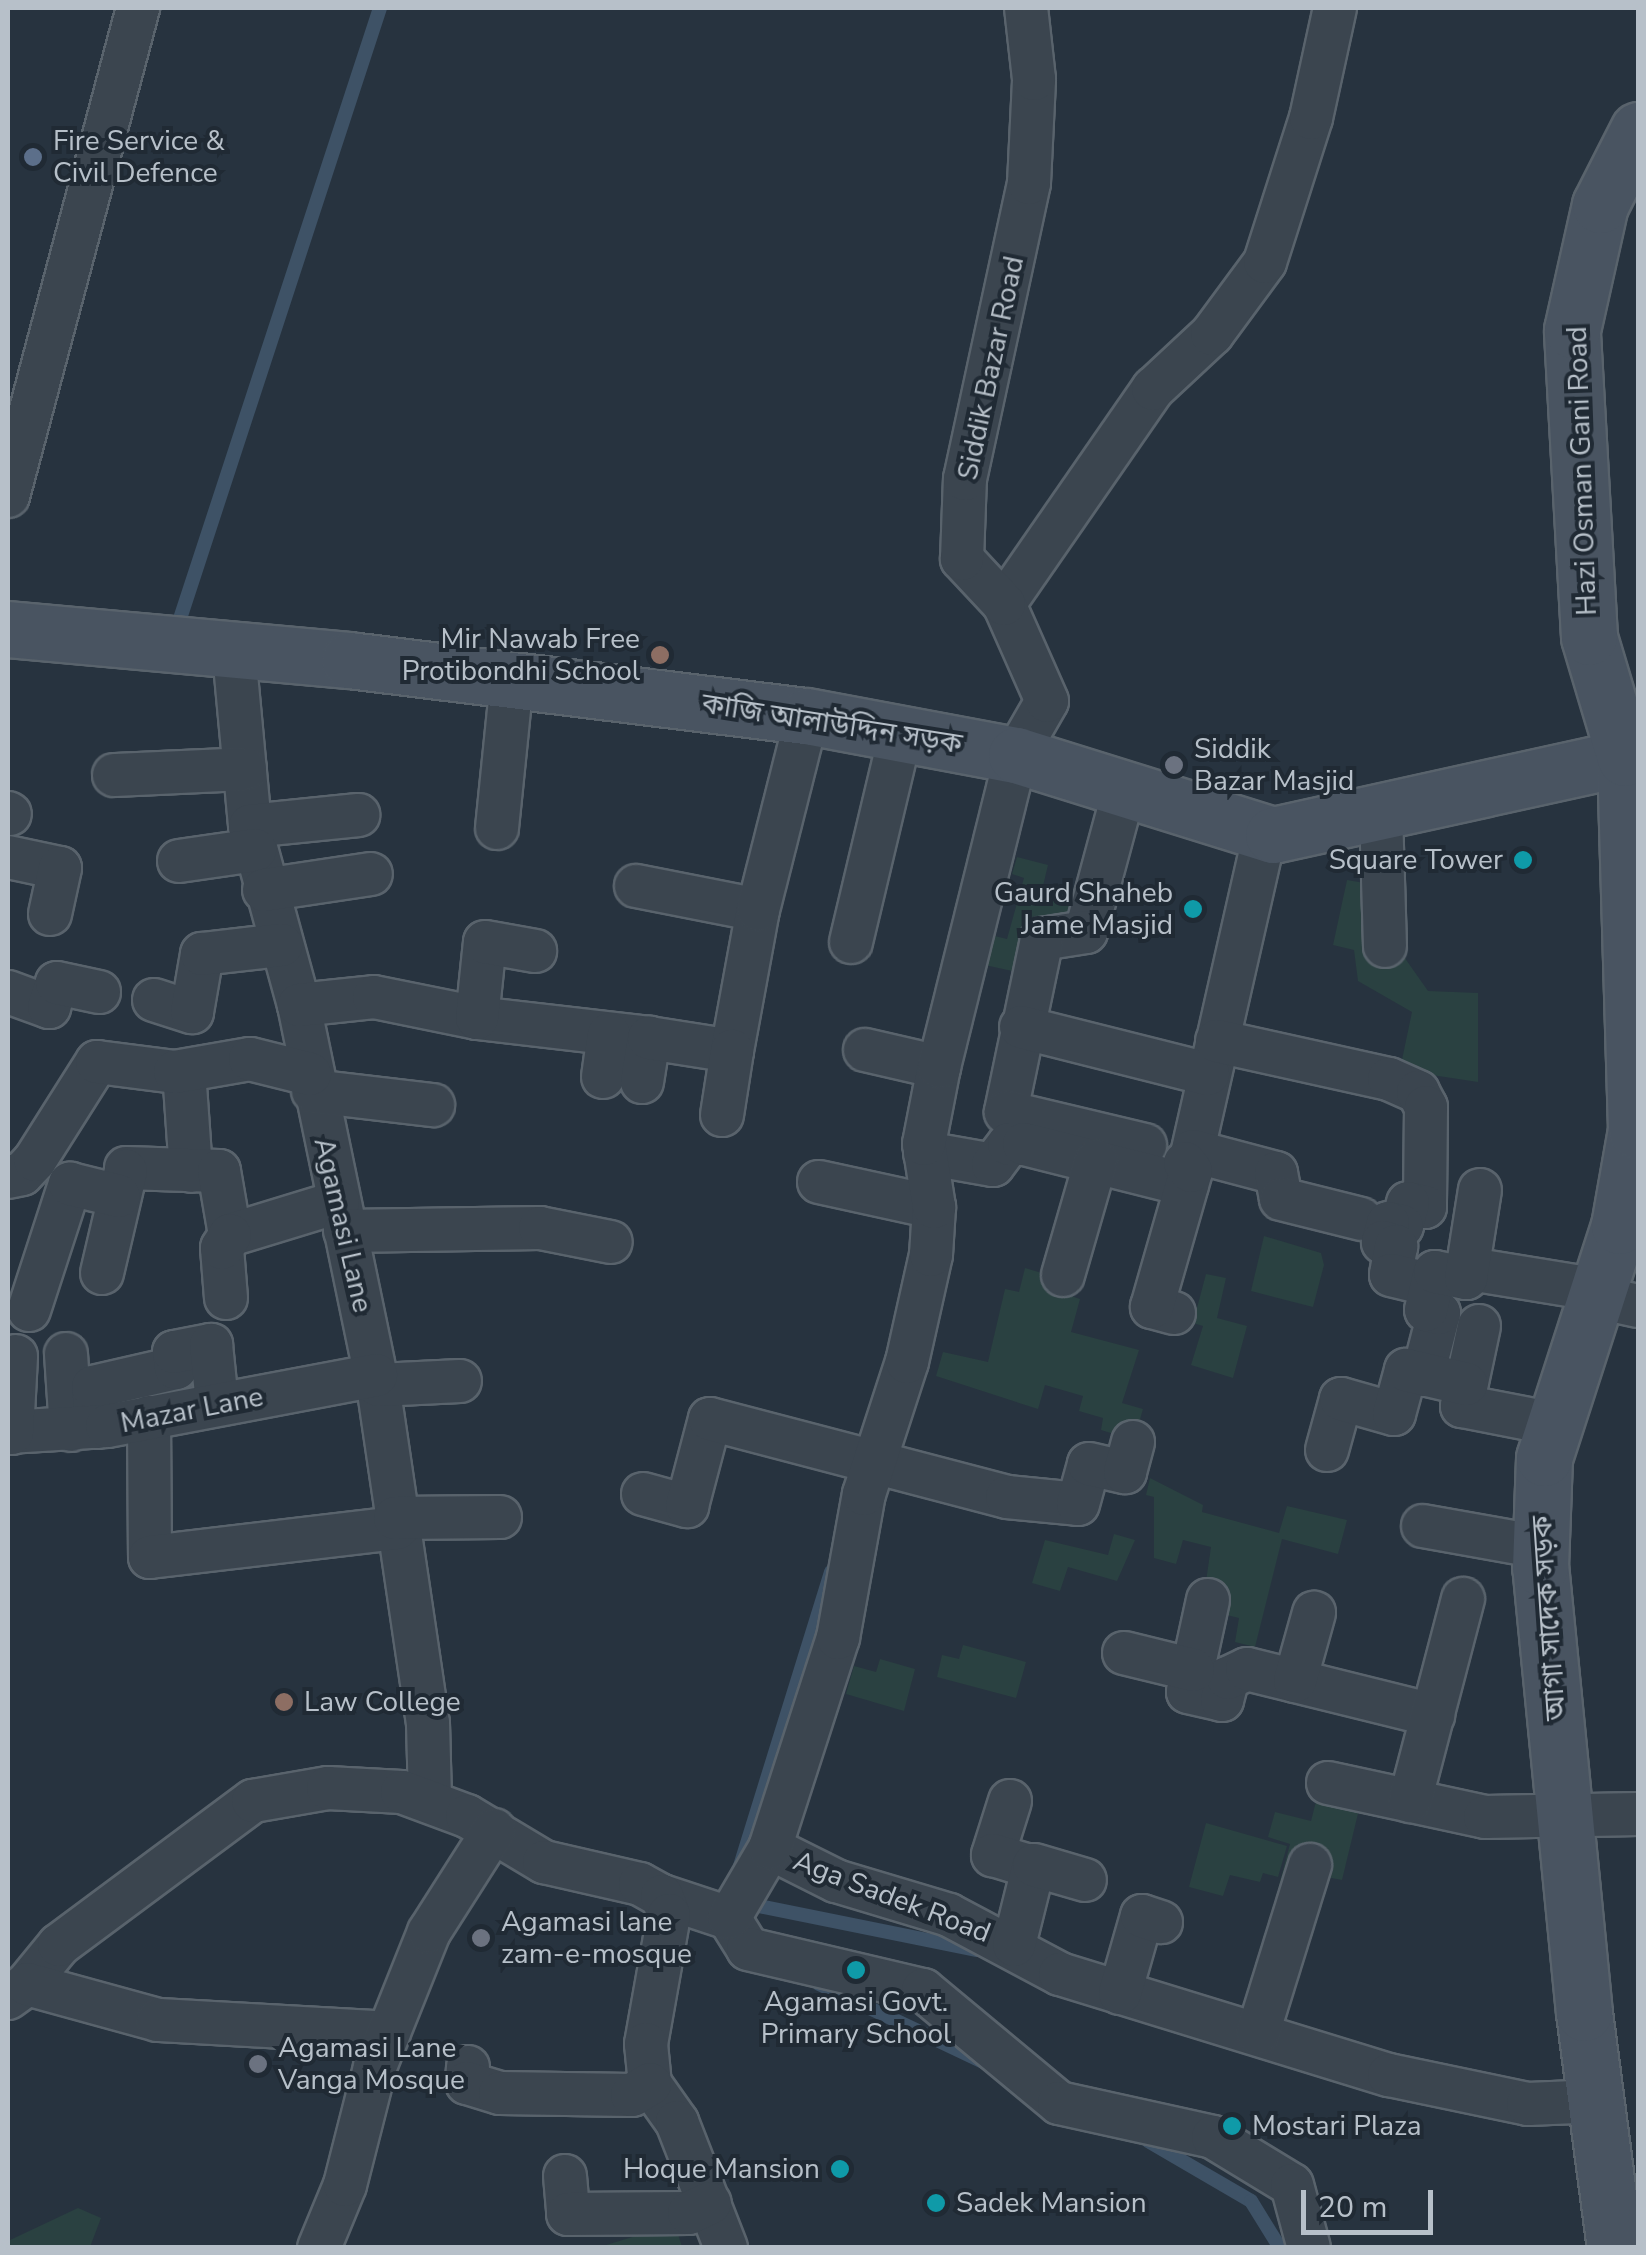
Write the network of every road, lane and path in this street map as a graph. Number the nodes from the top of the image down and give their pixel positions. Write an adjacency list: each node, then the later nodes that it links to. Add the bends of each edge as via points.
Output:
1 (138, 8): 5 (street)
2 (1026, 8): 6 (street, Siddik Bazar Road, via 1034,79 1028,182 965,479 962,559)
3 (1335, 8): 6 (street, via 1312,118 1265,262 1212,334 1153,389)
4 (1638, 130): 13 (street, Hazi Osman Gani Road, via 1600,205 1572,330 1589,637)
5 (8, 496)
6 (1004, 604): 12 (street, Siddik Bazar Road, via 1048,702)
7 (8, 629): 8 (street, কাজি আলাউদ্দিন সড়ক)
8 (234, 653): 9 (street, কাজি আলাউদ্দিন সড়ক); 14 (street, Agamasi Lane)
9 (512, 680): 10 (street, কাজি আলাউদ্দিন সড়ক); 19 (street)
10 (807, 716): 11 (street, কাজি আলাউদ্দিন সড়ক); 26 (street)
11 (901, 732): 12 (street, কাজি আলাউদ্দিন সড়ক); 28 (street)
12 (1016, 755): 16 (street, কাজি আলাউদ্দিন সড়ক); 41 (street)
13 (1631, 756): 17 (street, কাজি আলাউদ্দিন সড়ক); 48 (street, আগা সাদেক সড়ক)
14 (245, 770): 15 (street); 21 (street, Agamasi Lane)
15 (114, 775)
16 (1124, 792): 20 (street, কাজি আলাউদ্দিন সড়ক); 37 (street, via 1086,932 1042,939)
17 (1382, 812): 20 (street, কাজি আলাউদ্দিন সড়ক); 30 (street)
18 (358, 814): 21 (street)
19 (497, 828)
20 (1265, 832): 43 (street)
21 (256, 855): 23 (street); 24 (street); 29 (street, Agamasi Lane)
22 (8, 857): 27 (street, via 60,868)
23 (179, 861)
24 (371, 874)
25 (636, 886): 26 (street)
26 (758, 910): 40 (street)
27 (50, 914)
28 (851, 942)
29 (281, 946): 34 (street, via 202,954 192,1012); 35 (street, Agamasi Lane)
30 (1385, 946)
31 (536, 951): 36 (street, via 485,942)
32 (8, 992): 33 (street, via 49,1007 57,984)
33 (99, 992)
34 (154, 1000)
35 (299, 1005): 36 (street, via 374,997); 45 (street, Agamasi Lane)
36 (477, 1018): 38 (street)
37 (1021, 1027): 43 (street); 49 (street, via 1006,1112)
38 (629, 1036): 40 (street); 44 (street)
39 (864, 1050): 41 (street)
40 (732, 1051): 47 (street)
41 (939, 1067): 50 (street)
42 (184, 1071): 45 (street, via 250,1059); 53 (street); 54 (street, via 98,1062 35,1160 22,1174)
43 (1206, 1072): 56 (street, via 1180,1144 1191,1170); 60 (street, via 1193,1151 1276,1172 1281,1199); 65 (street, via 1390,1079 1418,1092 1426,1107 1425,1207 1408,1202 1402,1226 1388,1224 1383,1242 1396,1246 1391,1275)
44 (622, 1079)
45 (311, 1082): 46 (street); 59 (street, Agamasi Lane)
46 (433, 1106)
47 (722, 1115)
48 (1637, 1130): 67 (street, আগা সাদেক সড়ক)
49 (1145, 1145)
50 (926, 1153): 51 (street, via 993,1165 1009,1144); 58 (street)
51 (1096, 1161): 56 (street); 64 (street)
52 (124, 1171): 53 (street); 63 (street); 68 (street, via 70,1184)
53 (191, 1171): 61 (street, via 220,1171)
54 (8, 1176)
55 (819, 1182): 58 (street)
56 (1187, 1186): 69 (street, via 1152,1308)
57 (1480, 1190): 65 (street)
58 (934, 1207): 84 (street, via 932,1255)
59 (342, 1217): 61 (street); 62 (street, via 540,1228); 74 (street, Agamasi Lane)
60 (1361, 1218)
61 (230, 1235): 66 (street, via 222,1248)
62 (611, 1242)
63 (102, 1274)
64 (1063, 1275)
65 (1451, 1277): 67 (street); 73 (street, via 1426,1310 1439,1313)
66 (226, 1298)
67 (1612, 1298): 79 (street, আগা সাদেক সড়ক)
68 (30, 1310)
69 (1174, 1313)
70 (1479, 1326): 76 (street)
71 (66, 1354): 80 (street)
72 (16, 1356): 81 (street)
73 (1424, 1375): 76 (street); 83 (street, via 1406,1370 1394,1414 1341,1400)
74 (377, 1380): 75 (street, Mazar Lane); 77 (street, Mazar Lane); 87 (street, Agamasi Lane)
75 (460, 1381)
76 (1466, 1384): 79 (street, via 1462,1406)
77 (217, 1403): 78 (street, Mazar Lane); 80 (street, via 211,1345 174,1352 176,1368 93,1388)
78 (149, 1418): 80 (street, Mazar Lane); 87 (street, via 150,1557)
79 (1555, 1424): 89 (street, আগা সাদেক সড়ক, via 1544,1458)
80 (84, 1429): 81 (street, Mazar Lane)
81 (10, 1432)
82 (1133, 1442): 84 (street, via 1125,1472 1088,1464 1078,1504 1007,1496)
83 (1327, 1450)
84 (876, 1463): 85 (street, via 710,1419 687,1506); 104 (street, via 864,1494 838,1638)
85 (643, 1494)
86 (500, 1517): 87 (street)
87 (396, 1523): 100 (street, Agamasi Lane, via 428,1723)
88 (1423, 1526): 89 (street)
89 (1541, 1547): 102 (street, আগা সাদেক সড়ক)
90 (1464, 1599): 96 (street)
91 (1208, 1600): 94 (street)
92 (1314, 1613): 95 (street)
93 (1124, 1653): 94 (street)
94 (1192, 1670): 95 (street, via 1188,1692 1222,1700 1228,1678 1247,1669)
95 (1295, 1681): 96 (street)
96 (1433, 1715): 99 (street)
97 (1328, 1784): 99 (street)
98 (1010, 1800): 109 (street, Aga Sadek Road, via 993,1855 1033,1866)
99 (1410, 1801): 102 (street, via 1485,1817)
100 (430, 1802): 103 (street); 110 (street, via 402,1792 328,1788 253,1802 59,1945)
101 (1638, 1814): 102 (street)
102 (1565, 1816): 116 (street, আগা সাদেক সড়ক)
103 (494, 1830): 106 (street, via 544,1862 640,1884); 113 (street, via 441,1906)
104 (770, 1848): 107 (street); 109 (street, Aga Sadek Road, via 836,1881 949,1915)
105 (1310, 1865): 112 (street)
106 (662, 1896): 107 (street); 115 (street, via 669,1914 646,2044)
107 (729, 1918): 121 (street, via 748,1949 923,1990 1059,2104 1214,2136 1292,2185)
108 (1161, 1922): 111 (street, via 1142,1916)
109 (1014, 1945): 111 (street, Aga Sadek Road, via 1060,1974)
110 (17, 1991): 113 (street, via 158,2020)
111 (1120, 1994): 112 (street, Aga Sadek Road)
112 (1258, 2033): 116 (street, Aga Sadek Road, via 1484,2098)
113 (389, 2034): 119 (street, via 345,2185)
114 (468, 2067): 115 (street, via 467,2083 500,2094 632,2096)
115 (650, 2084): 118 (street, via 677,2122)
116 (1599, 2100): 122 (street, আগা সাদেক সড়ক)
117 (565, 2176): 118 (street, via 568,2214 689,2213)
118 (710, 2204): 120 (street)
119 (319, 2248)
120 (726, 2248)
121 (1308, 2248)
122 (1616, 2248)

